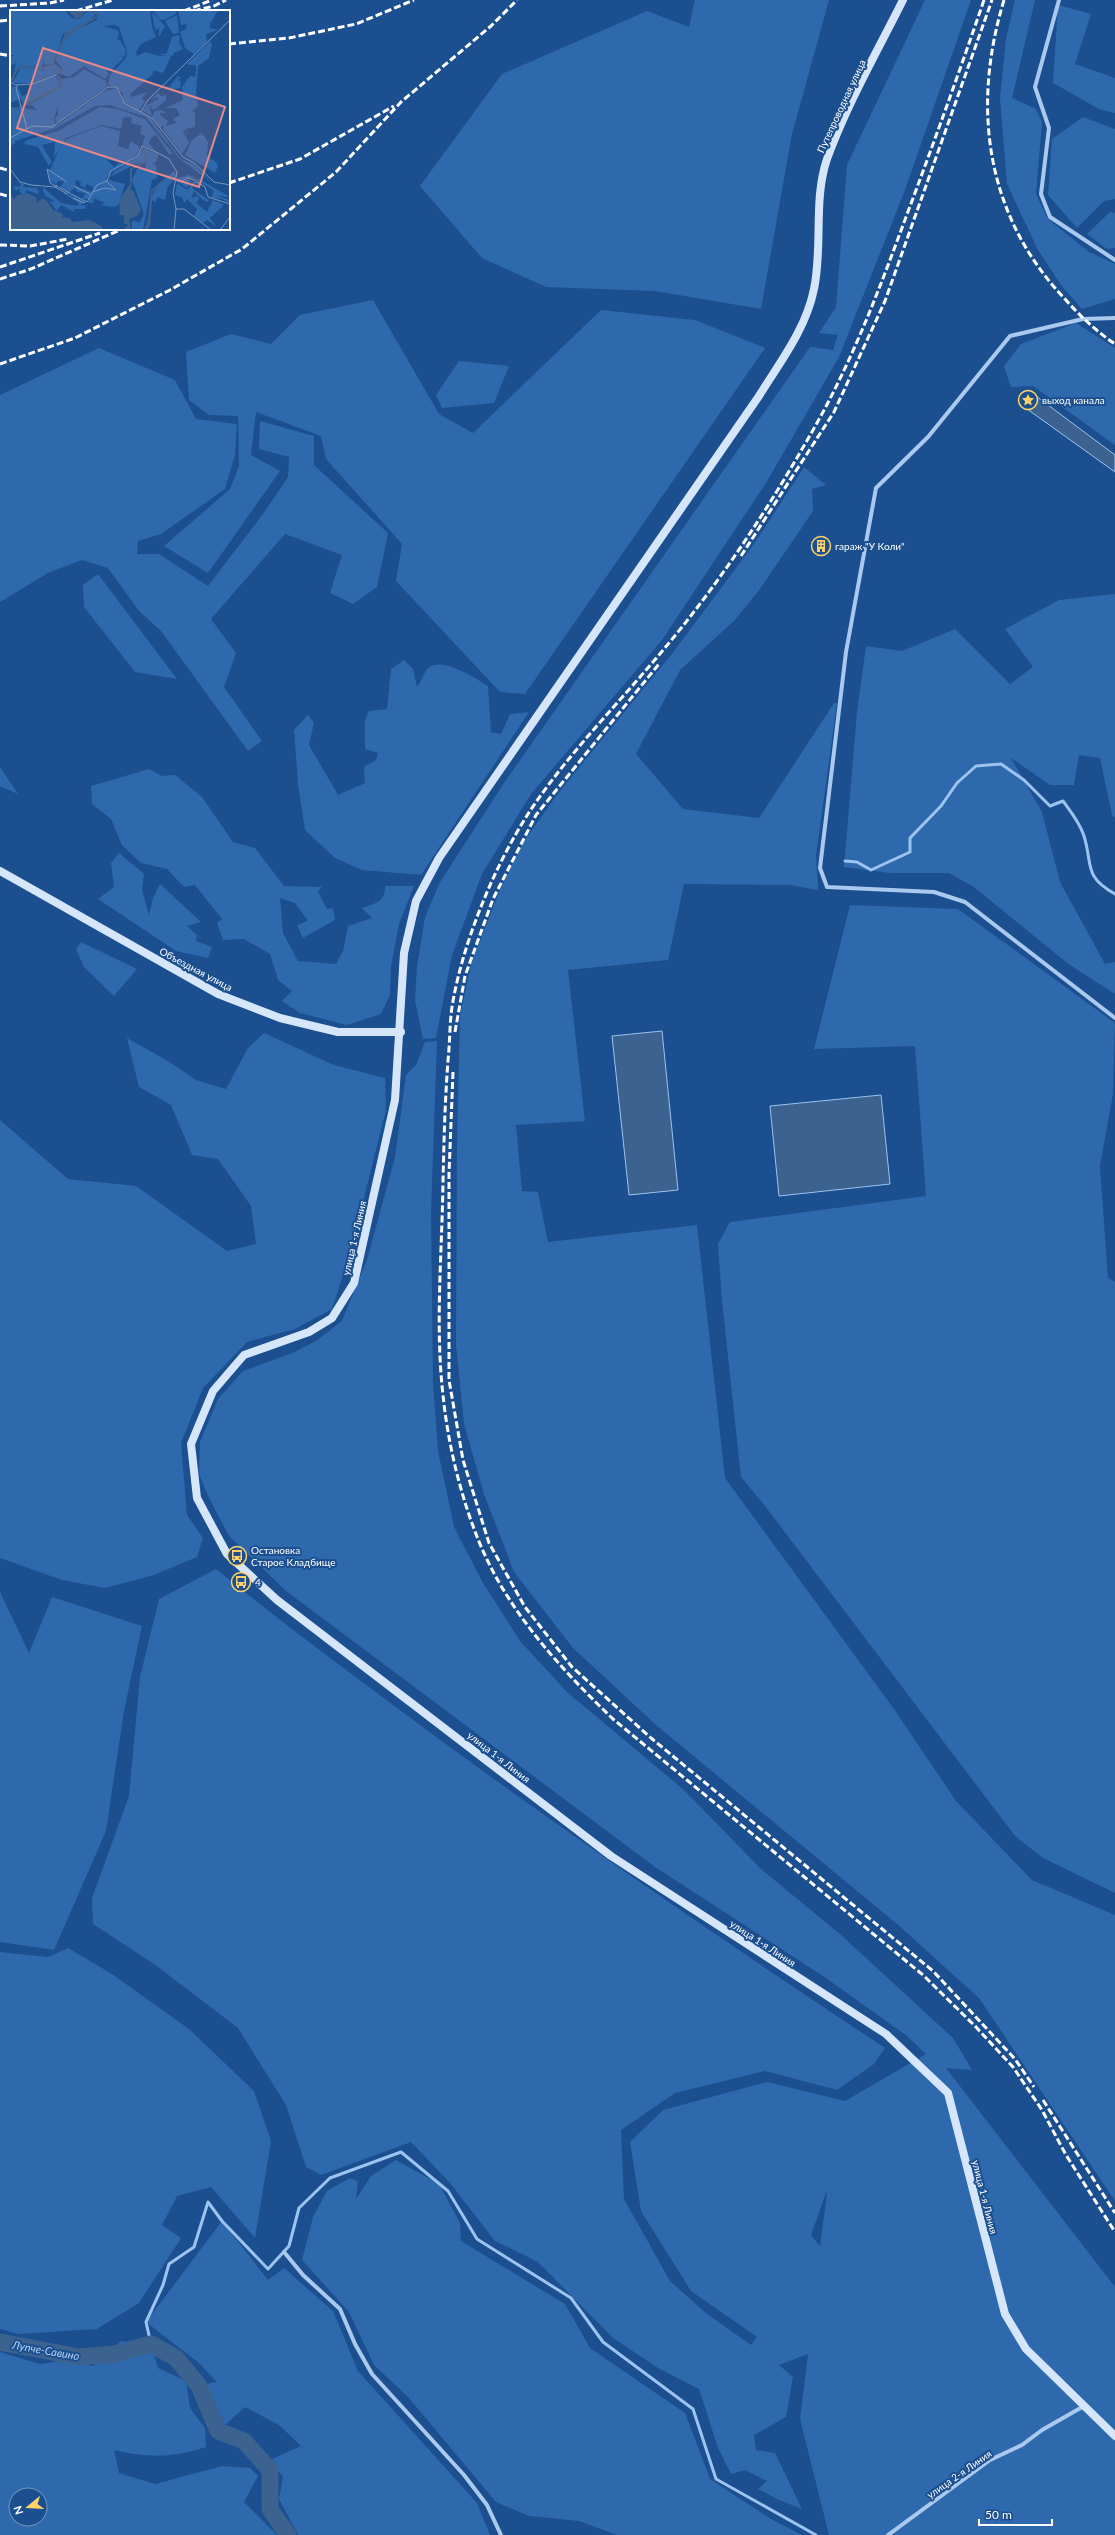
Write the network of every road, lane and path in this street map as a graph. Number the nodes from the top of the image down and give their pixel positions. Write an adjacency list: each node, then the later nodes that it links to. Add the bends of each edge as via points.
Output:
1 (903, 0): 7 (street, Путепроводная улица, via 827,160 820,200 814,289 802,328 754,402 439,858 416,901 404,953)
2 (1059, 0): 3 (street, via 1035,87 1049,128 1041,194 1050,217)
3 (1115, 260)
4 (1115, 318): 6 (street, via 1084,319 1010,336 928,437 876,488 846,652 820,868 827,887 934,892 965,902)
5 (0, 871): 7 (street, Объездная улица, via 218,994 280,1018 338,1032)
6 (1115, 1018)
7 (401, 1032): 9 (street, улица 1-я Линия, via 395,1100 354,1283 332,1318 309,1332 244,1355 213,1391 191,1444 196,1498 227,1554 277,1600 610,1856 886,2034 948,2093 1004,2314 1026,2349)
8 (284, 2252): 11 (street, via 303,2275 340,2309 355,2344 372,2374 464,2475 487,2505)
9 (1084, 2406): 10 (street, улица 1-я Линия); 12 (street, улица 2-я Линия, via 1042,2430 1022,2445 990,2460)
10 (1115, 2436)
11 (501, 2535)
12 (888, 2535)

